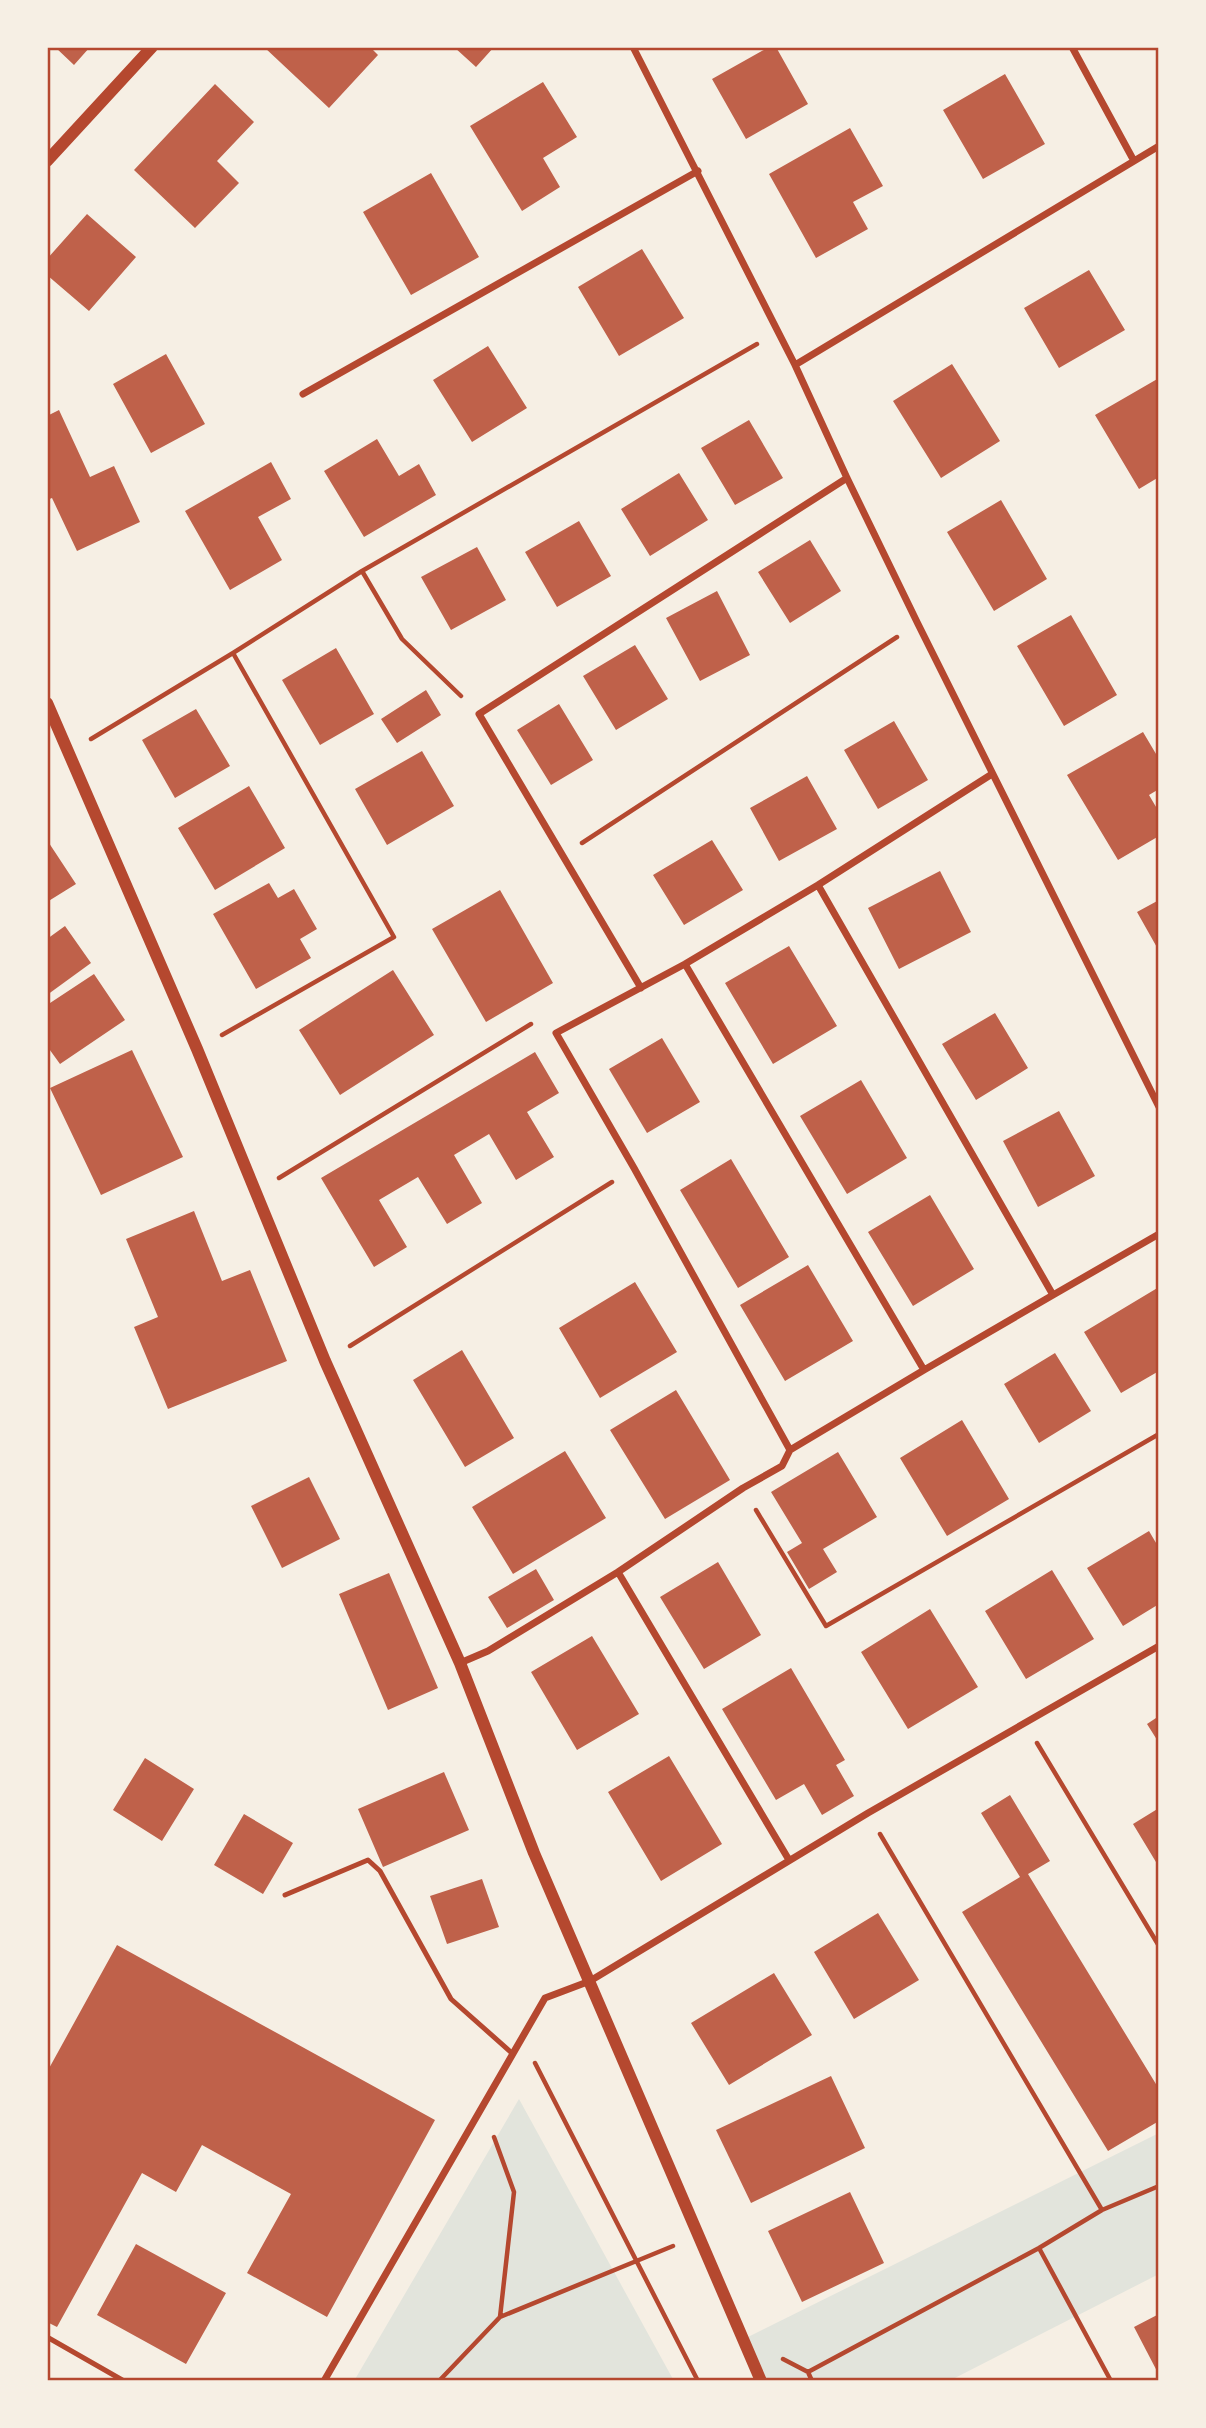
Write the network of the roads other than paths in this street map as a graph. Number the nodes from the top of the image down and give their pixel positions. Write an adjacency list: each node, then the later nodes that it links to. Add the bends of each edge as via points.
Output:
1 (152, 47): 5 (street)
2 (633, 47): 7 (street)
3 (1072, 47): 6 (street)
4 (1159, 146): 6 (street)
5 (47, 161)
6 (1134, 161): 8 (street)
7 (698, 171): 8 (street); 9 (street)
8 (796, 365): 10 (street)
9 (303, 394)
10 (847, 478): 12 (street); 15 (street, via 479,714)
11 (47, 703): 23 (street, via 197,1049 325,1361)
12 (992, 774): 13 (street); 16 (street)
13 (818, 885): 14 (street); 18 (street)
14 (685, 964): 15 (street); 19 (street)
15 (641, 988): 20 (street, via 556,1033)
16 (1159, 1107)
17 (1159, 1234): 18 (street)
18 (1053, 1295): 19 (street)
19 (924, 1370): 20 (street)
20 (790, 1450): 21 (street, via 782,1466)
21 (618, 1572): 23 (street, via 488,1651); 24 (street)
22 (1159, 1646): 24 (street)
23 (460, 1663): 26 (street)
24 (789, 1860): 26 (street)
25 (285, 1895): 27 (lane, via 368,1860 380,1871 451,1999)
26 (590, 1981): 27 (street, via 545,1997); 31 (street)
27 (513, 2054): 30 (street)
28 (47, 2337): 29 (lane)
29 (124, 2381)
30 (324, 2381)
31 (761, 2381)

